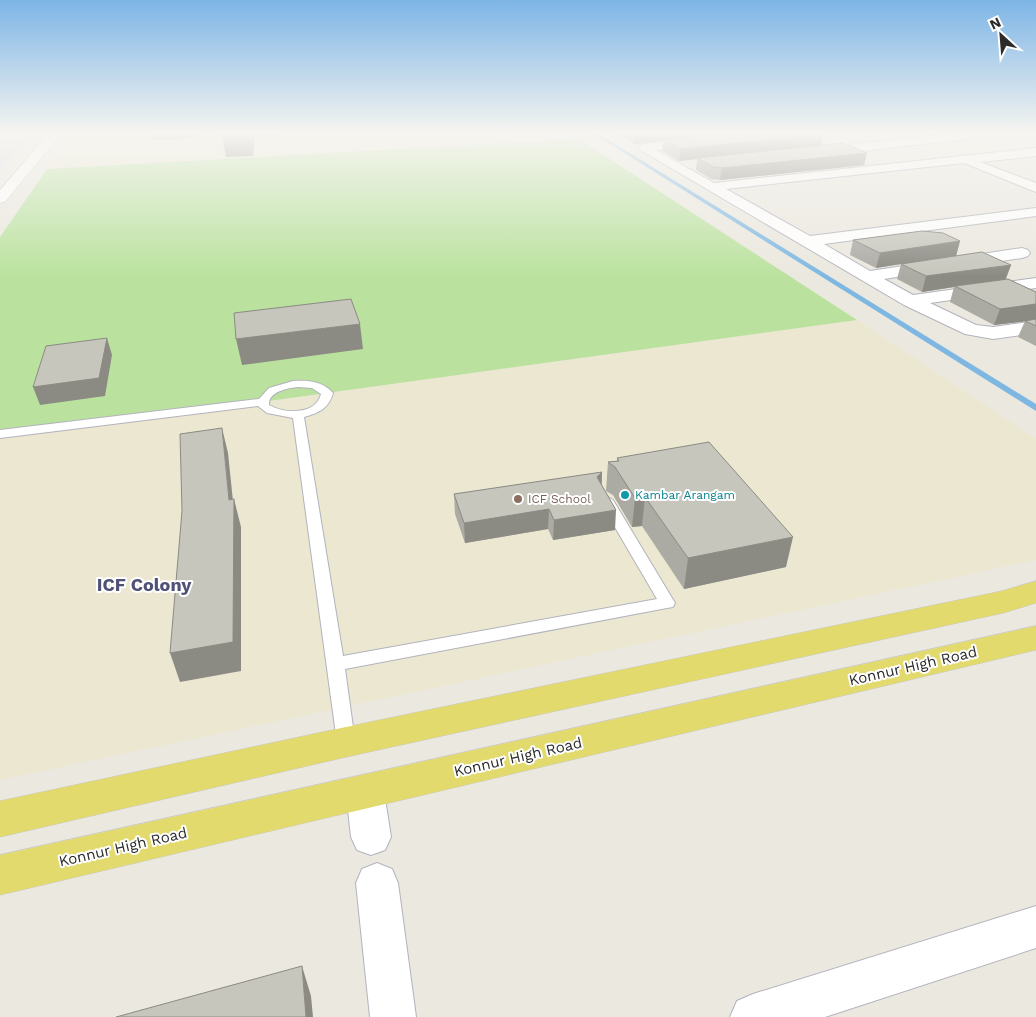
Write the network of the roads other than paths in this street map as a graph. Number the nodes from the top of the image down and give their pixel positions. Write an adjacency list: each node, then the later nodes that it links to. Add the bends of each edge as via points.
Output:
1 (15, 181): 5 (street)
2 (702, 181): 4 (street)
3 (766, 181): 4 (street)
4 (712, 187): 7 (street)
5 (0, 199)
6 (1036, 212): 7 (street)
7 (808, 241): 9 (street)
8 (1022, 253): 9 (street)
9 (868, 276): 11 (street)
10 (1036, 283): 11 (street)
11 (910, 301): 12 (street, via 972,330 992,332)
12 (1036, 327)
13 (263, 402): 14 (lane, via 264,407 277,414); 14 (lane, via 265,396 278,388 298,384 317,386 327,393 324,404); 15 (lane)
14 (298, 414): 19 (lane)
15 (0, 434)
16 (604, 496): 19 (lane, via 667,603)
17 (1036, 592): 20 (main road, via 1003,602)
18 (1036, 638): 21 (main road, Konnur High Road)
19 (336, 664): 20 (lane)
20 (346, 742): 22 (main road)
21 (365, 792): 23 (street); 24 (main road, Konnur High Road)
22 (0, 819)
23 (371, 837)
24 (0, 875)
25 (377, 883): 27 (street)
26 (1036, 927): 28 (street)
27 (393, 1017)
28 (753, 1017)

